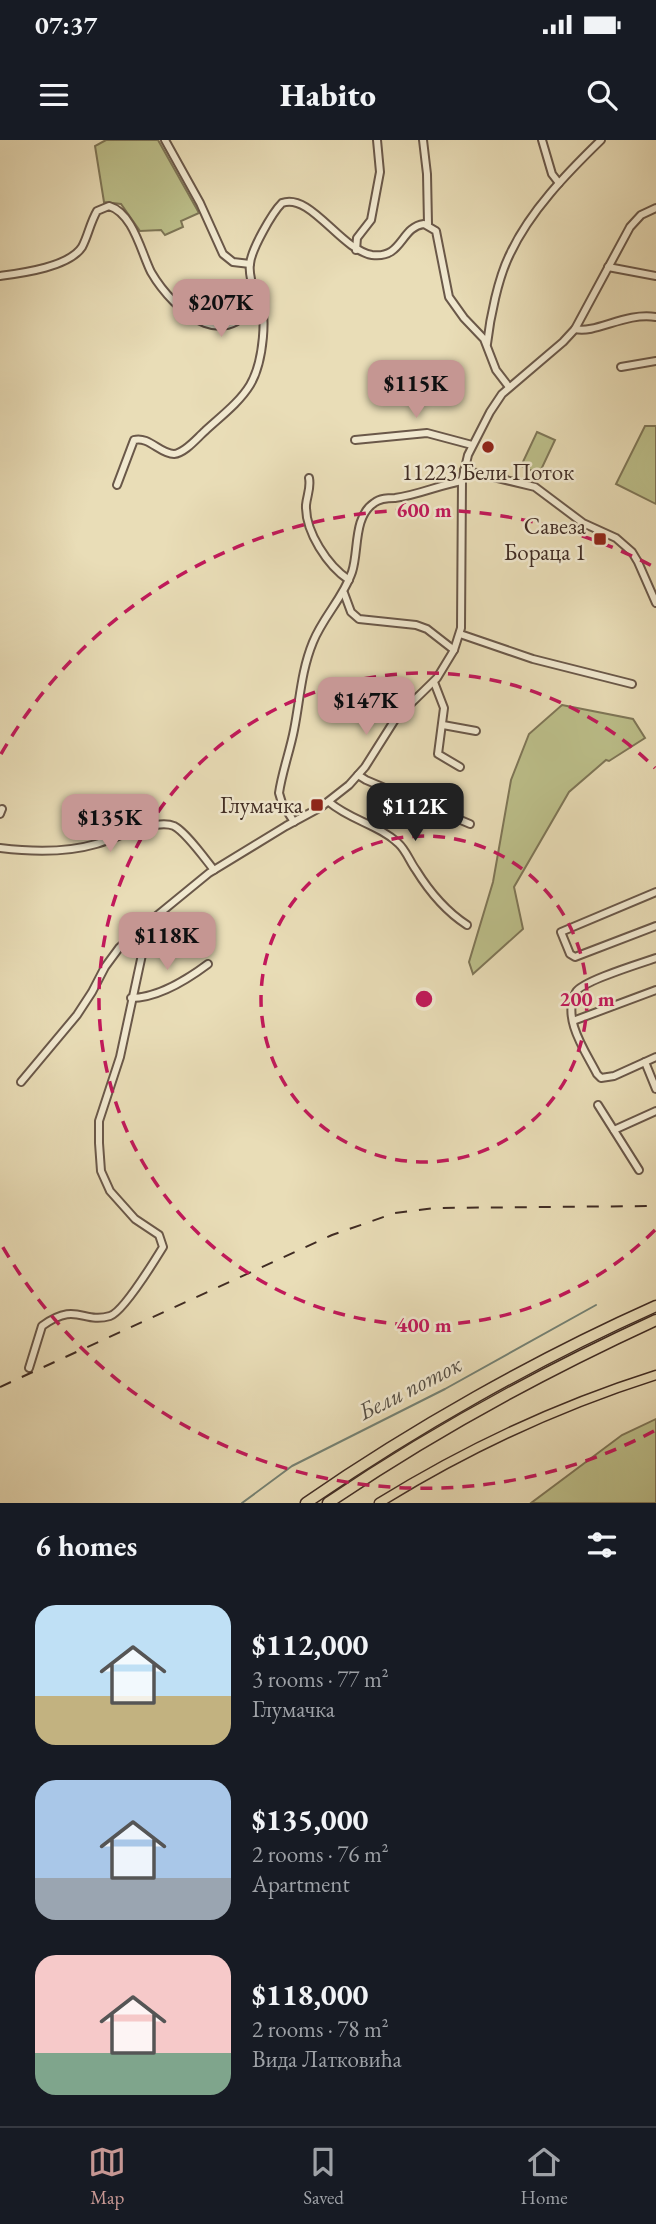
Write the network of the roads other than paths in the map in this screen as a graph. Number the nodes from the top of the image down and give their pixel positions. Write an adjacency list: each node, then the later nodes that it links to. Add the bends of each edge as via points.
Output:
1 (165, 140): 10 (street, via 223,254 233,262)
2 (377, 140): 9 (street, via 380,172 371,220 357,238)
3 (423, 140): 8 (street)
4 (542, 140): 6 (street)
5 (601, 140): 6 (street)
6 (559, 183): 16 (street, via 510,254)
7 (656, 208): 11 (street, via 632,223)
8 (428, 224): 9 (street, via 412,228 387,254); 18 (street, via 436,231 449,296)
9 (356, 250): 10 (street, via 305,205 287,201 274,212)
10 (250, 264): 14 (street)
11 (608, 267): 13 (street); 17 (street)
12 (0, 276): 14 (street, via 68,260 81,248 97,211 109,206 125,218 164,290 200,321 219,326 236,322 250,307)
13 (656, 276)
14 (253, 289): 28 (street, via 262,302 263,332 248,388 179,452 169,453 142,439 134,440)
15 (656, 317): 17 (street, via 634,316)
16 (490, 320): 18 (street); 19 (street)
17 (575, 329): 22 (street)
18 (479, 332): 19 (street)
19 (487, 344): 22 (street, via 496,370)
20 (656, 361): 21 (street)
21 (621, 367)
22 (509, 387): 24 (street)
23 (355, 440): 24 (street, via 427,433)
24 (472, 445): 25 (street)
25 (464, 470): 27 (street); 31 (street, via 535,487 583,523 616,538 632,552)
26 (309, 478): 29 (street, via 306,506 312,531 326,557)
27 (462, 481): 29 (street, via 373,504 358,533); 32 (street)
28 (117, 485)
29 (349, 580): 30 (street)
30 (344, 593): 33 (street, via 359,620 416,625); 41 (street, via 317,633 302,677 279,793)
31 (656, 603)
32 (460, 634): 33 (street); 35 (street, via 533,659)
33 (454, 650): 34 (street)
34 (434, 682): 36 (street, via 444,705); 39 (street, via 396,718)
35 (632, 684)
36 (443, 725): 37 (street); 38 (street, via 438,754)
37 (476, 731)
38 (460, 767)
39 (358, 775): 40 (street); 42 (street)
40 (329, 802): 41 (street); 46 (street, via 399,844 427,886)
41 (294, 822): 44 (street)
42 (470, 824)
43 (0, 848): 44 (street, via 76,849 170,825)
44 (214, 870): 48 (street)
45 (656, 892): 47 (street, via 561,934 573,957)
46 (467, 925)
47 (656, 926)
48 (142, 928): 52 (street, via 146,936); 56 (street, via 111,958 82,1008)
49 (656, 958): 53 (street, via 579,988)
50 (208, 964): 52 (street, via 151,995)
51 (656, 990): 53 (street)
52 (131, 998): 64 (street, via 120,1057 99,1121 101,1171 115,1199 159,1236 163,1247 115,1313 100,1317 65,1313 43,1326)
53 (573, 1021): 55 (street, via 601,1078)
54 (656, 1057): 55 (street)
55 (645, 1062): 57 (street)
56 (21, 1082)
57 (656, 1088)
58 (598, 1105): 60 (street)
59 (656, 1111): 60 (street)
60 (614, 1130): 61 (street)
61 (639, 1171)
62 (656, 1306): 66 (highway, via 562,1351 445,1416)
63 (656, 1320): 67 (highway, via 586,1353 412,1449)
64 (29, 1368)
65 (656, 1375): 68 (main road, via 499,1436)
66 (306, 1503)
67 (328, 1503)
68 (379, 1503)

